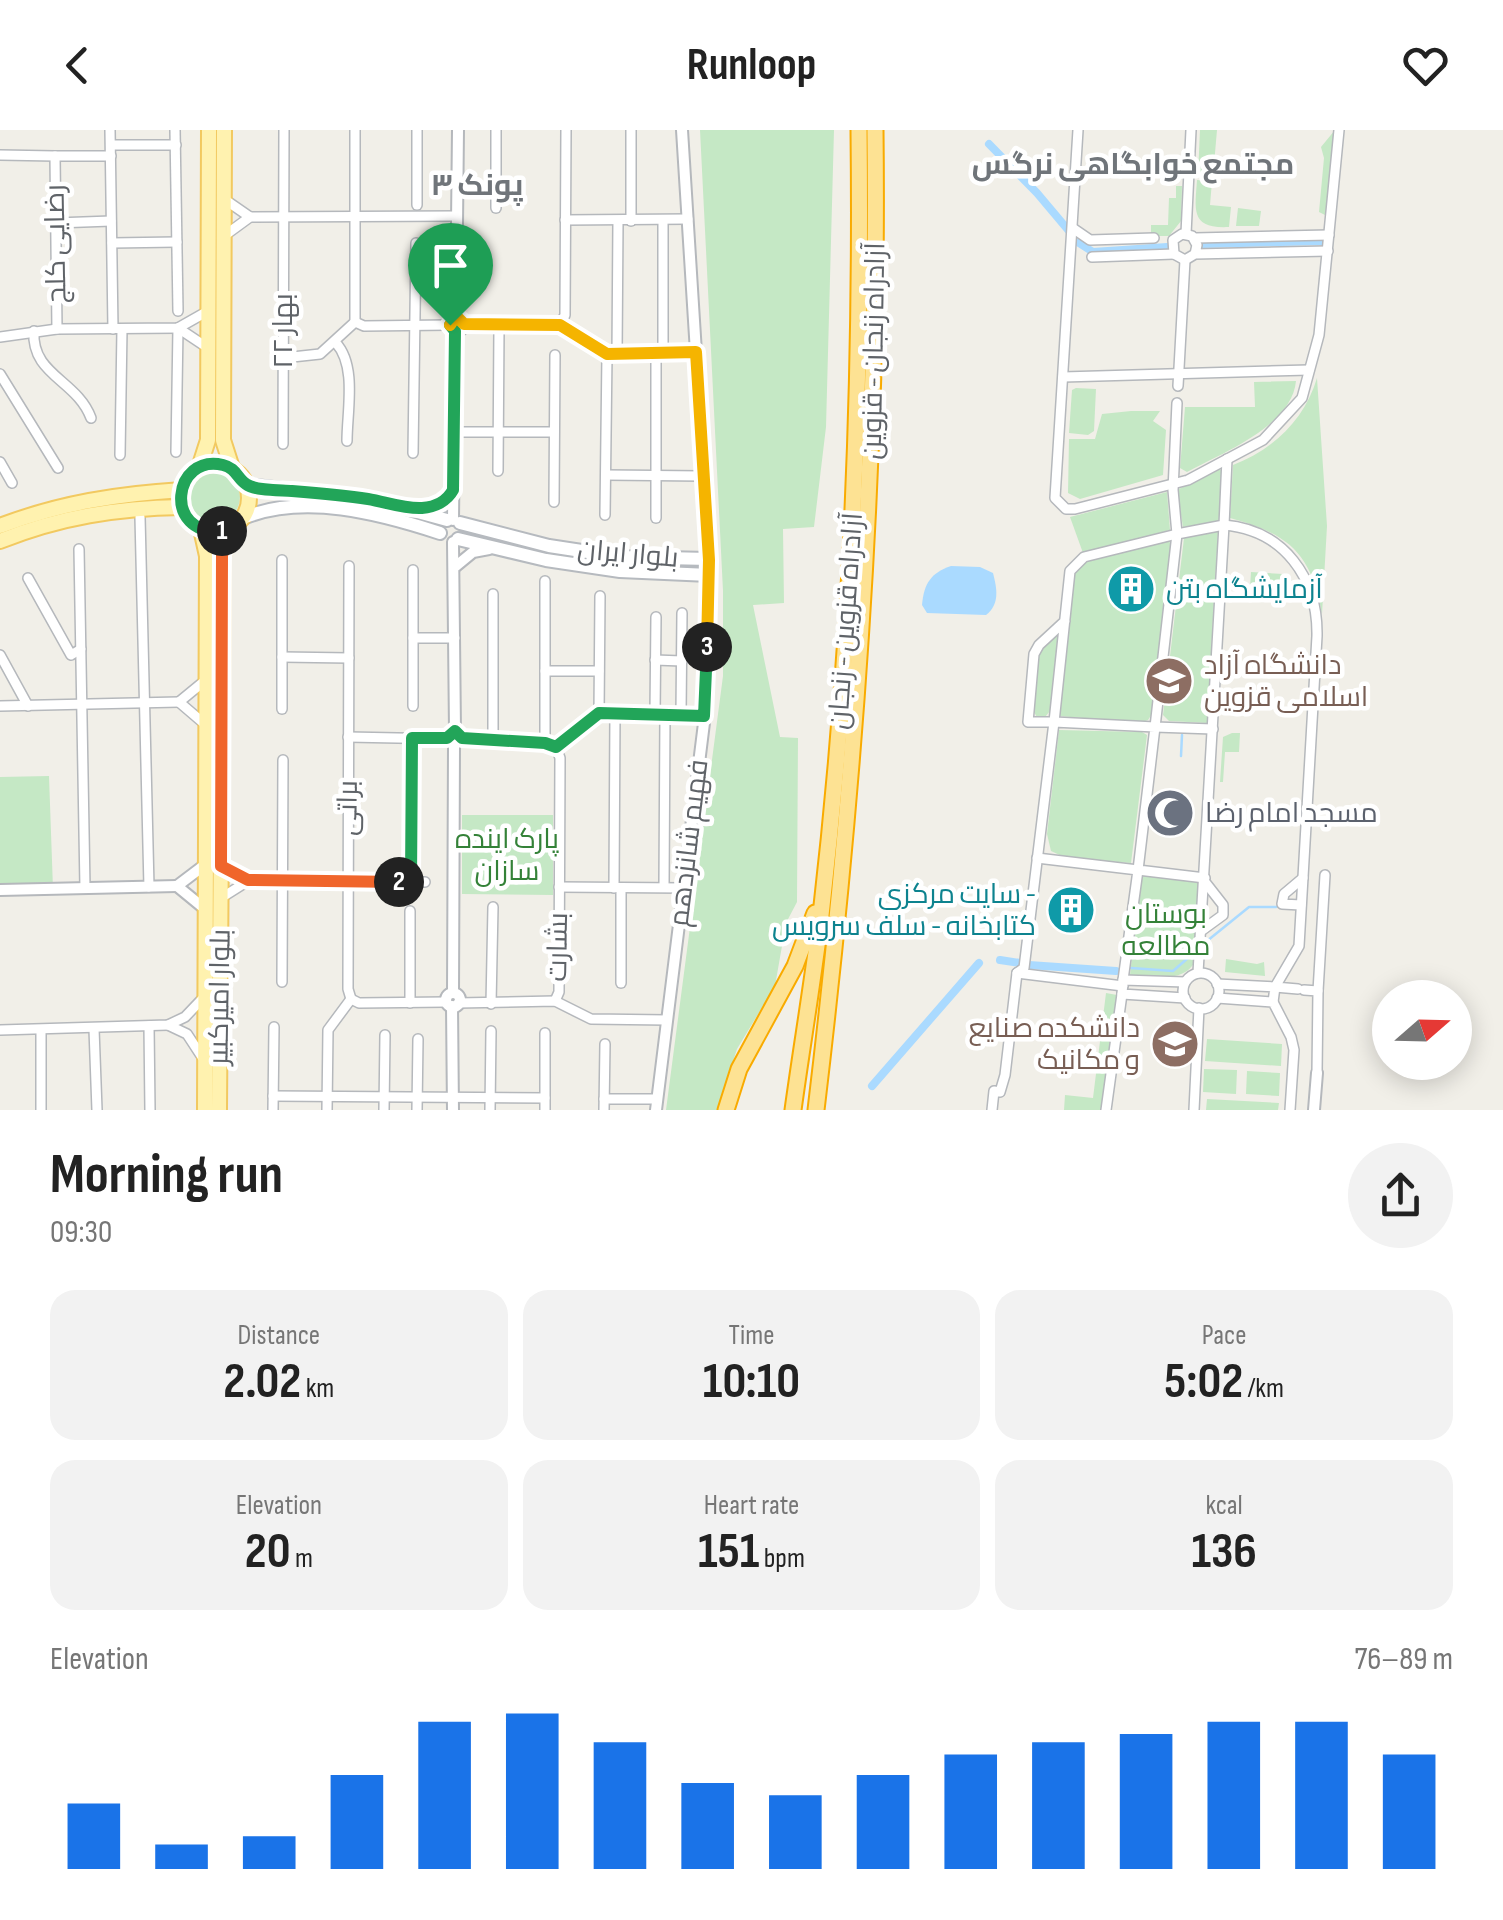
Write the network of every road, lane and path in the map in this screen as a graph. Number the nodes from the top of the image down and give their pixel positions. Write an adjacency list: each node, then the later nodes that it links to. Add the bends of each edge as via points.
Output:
1 (110, 130): 19 (street)
2 (176, 130): 18 (street)
3 (210, 130): 50 (main road)
4 (224, 130): 22 (main road)
5 (284, 130): 27 (street, بهار ۲۲)
6 (354, 130): 25 (street)
7 (417, 130): 23 (street)
8 (458, 130): 26 (street)
9 (496, 130): 24 (street)
10 (566, 130): 31 (street)
11 (632, 130): 33 (street)
12 (682, 130): 29 (street)
13 (858, 130): 180 (highway, آزادراه قزوین - زنجان, via 854,498)
14 (876, 130): 243 (highway, آزادراه زنجان - قزوین, via 870,499 856,726)
15 (1078, 130): 36 (street)
16 (1191, 130): 39 (street)
17 (1339, 130): 37 (street)
18 (176, 145): 19 (street, رضایی کلج); 41 (street)
19 (111, 150): 21 (street, رضایی کلج); 30 (street)
20 (0, 154): 21 (street)
21 (55, 156): 35 (street, رضایی کلج)
22 (224, 199): 28 (street); 38 (main road)
23 (418, 206)
24 (496, 208)
25 (354, 216): 26 (street); 27 (street); 52 (street)
26 (457, 216): 53 (street)
27 (284, 217): 28 (street); 68 (street, بهار ۲۲)
28 (250, 218): 38 (street)
29 (688, 219): 34 (street); 64 (street)
30 (112, 220): 35 (street); 42 (street)
31 (565, 220): 32 (street); 55 (street)
32 (618, 221): 33 (street); 67 (street)
33 (631, 221): 34 (street)
34 (664, 221): 65 (street)
35 (56, 223): 59 (street, رضایی کلج)
36 (1074, 228): 40 (street, via 1090,240); 72 (street)
37 (1330, 234): 39 (street); 44 (street)
38 (224, 236): 88 (main road, via 222,440)
39 (1190, 236): 45 (street, via 1173,240); 46 (street, via 1198,245)
40 (1154, 238)
41 (177, 242): 42 (street); 49 (street)
42 (112, 243): 57 (street)
43 (416, 243): 54 (street)
44 (1328, 251): 46 (street); 69 (street)
45 (1174, 254): 47 (street); 48 (street)
46 (1195, 254): 48 (street)
47 (1092, 257)
48 (1185, 260): 70 (street)
49 (178, 311)
50 (208, 311): 58 (street); 63 (main road)
51 (0, 321): 61 (street)
52 (356, 322): 54 (street); 62 (street)
53 (456, 324): 54 (street); 56 (street); 76 (street)
54 (416, 325): 82 (street)
55 (560, 325): 56 (street); 67 (street)
56 (499, 327): 77 (street)
57 (117, 328): 58 (street); 59 (street); 83 (street)
58 (178, 328): 63 (street); 81 (street)
59 (57, 329): 60 (street)
60 (34, 331): 61 (street); 75 (street, via 39,359 77,392)
61 (3, 336)
62 (336, 342): 68 (street, via 320,354); 79 (street, via 348,366)
63 (208, 348): 87 (main road, via 208,440)
64 (696, 352): 65 (street); 92 (street)
65 (659, 353): 67 (street); 91 (street)
66 (555, 355): 78 (street)
67 (612, 355): 90 (street)
68 (283, 358): 80 (street, بهار ۲۲)
69 (1309, 370): 70 (street); 84 (street, via 1302,398 1263,440)
70 (1178, 371): 72 (street); 73 (street)
71 (0, 374): 86 (street)
72 (1062, 376): 94 (street, via 1055,498 1075,509)
73 (1178, 386)
74 (1178, 403): 94 (street)
75 (90, 418)
76 (454, 432): 77 (street); 97 (street)
77 (498, 432): 78 (street); 89 (street)
78 (554, 432): 98 (street)
79 (347, 441)
80 (282, 444)
81 (176, 452)
82 (413, 452)
83 (120, 455)
84 (1227, 459): 94 (street); 106 (street)
85 (0, 462): 93 (street)
86 (58, 468)
87 (199, 468): 88 (main road); 96 (main road)
88 (232, 468): 95 (main road)
89 (498, 470)
90 (606, 474): 91 (street); 101 (street)
91 (656, 475): 92 (street); 103 (street)
92 (702, 476): 116 (street)
93 (12, 483)
94 (1173, 484): 110 (street)
95 (247, 485): 100 (main road, بلوار ایران); 105 (main road)
96 (182, 490): 99 (main road); 107 (main road, via 113,494)
97 (453, 490): 100 (street, via 440,503); 104 (street)
98 (554, 502)
99 (182, 507): 108 (main road); 111 (main road, via 95,513)
100 (409, 508): 104 (main road, بلوار ایران)
101 (605, 515)
102 (140, 516): 140 (street)
103 (656, 518)
104 (453, 521): 109 (main road, via 441,525); 112 (main road, via 462,532); 116 (main road, بلوار ایران, via 621,557)
105 (238, 522): 108 (main road, via 212,532); 109 (main road, via 270,507 332,508); 162 (main road, بلوار امیرکبیر, via 222,555)
106 (1224, 525): 110 (street); 154 (street); 165 (street, via 1275,541 1307,578 1315,602)
107 (0, 526)
108 (200, 529): 138 (main road, بلوار امیرکبیر, via 207,556)
109 (440, 534): 112 (main road)
110 (1177, 534): 127 (street, via 1075,563); 153 (street)
111 (0, 541)
112 (456, 541): 113 (main road, بلوار ایران); 118 (street)
113 (495, 548): 118 (street, via 473,552); 120 (main road, بلوار ایران, via 620,572)
114 (80, 549): 130 (street)
115 (282, 560): 132 (street)
116 (709, 560): 120 (main road, بلوار ایران)
117 (349, 566): 133 (street, براتی)
118 (456, 566): 129 (street)
119 (414, 570): 128 (street)
120 (709, 575): 150 (street, فهیم شانزدهم)
121 (28, 578): 130 (street, via 71,655)
122 (546, 581): 136 (street, بشارت)
123 (493, 594): 158 (street)
124 (600, 596): 137 (street)
125 (682, 613): 135 (street)
126 (656, 617): 134 (street)
127 (1065, 621): 151 (street); 151 (street, via 1034,654 1028,722)
128 (413, 638): 129 (street); 144 (street)
129 (455, 638): 157 (street)
130 (81, 649): 141 (street)
131 (0, 655): 143 (street)
132 (282, 657): 133 (street); 145 (street)
133 (349, 658): 155 (street, براتی)
134 (656, 660): 135 (street); 148 (street)
135 (682, 661): 149 (street)
136 (545, 671): 137 (street); 159 (street, بشارت)
137 (600, 671): 146 (street)
138 (207, 680): 139 (street); 152 (main road, بلوار امیرکبیر)
139 (179, 702): 140 (street); 152 (street)
140 (145, 703): 141 (street); 172 (street)
141 (82, 704): 143 (street); 176 (street)
142 (0, 706): 143 (street)
143 (28, 706)
144 (413, 706)
145 (282, 709)
146 (599, 713): 147 (street); 159 (street)
147 (615, 713): 148 (street); 177 (street)
148 (660, 713): 149 (street); 175 (street)
149 (682, 714): 150 (street)
150 (704, 716): 178 (street, فهیم شانزدهم)
151 (1054, 722): 153 (street); 161 (street)
152 (207, 726): 162 (main road, بلوار امیرکبیر)
153 (1154, 727): 154 (street); 163 (street)
154 (1213, 729): 167 (street)
155 (348, 737): 156 (street); 169 (street, براتی)
156 (412, 738): 157 (street); 170 (street)
157 (454, 738): 158 (street); 200 (street)
158 (492, 738): 159 (street)
159 (550, 745): 174 (street, بشارت, via 560,758)
160 (283, 760): 168 (street)
161 (1037, 858): 163 (street); 188 (street, via 1024,968)
162 (214, 865): 166 (street); 173 (street); 181 (main road, بلوار امیرکبیر); 184 (main road, بلوار امیرکبیر)
163 (1138, 870): 167 (street); 193 (street)
164 (1325, 876): 195 (street)
165 (1303, 878): 182 (street); 182 (street, via 1282,904)
166 (248, 880): 168 (street); 181 (street)
167 (1205, 880): 186 (street); 186 (street, via 1224,905 1223,915)
168 (282, 881): 169 (street); 189 (street)
169 (347, 882): 170 (street); 199 (street, براتی)
170 (411, 882): 171 (street)
171 (425, 882)
172 (149, 886): 173 (street); 176 (street)
173 (177, 886): 184 (street)
174 (559, 887): 177 (street); 201 (street, بشارت)
175 (664, 887): 177 (street); 178 (street)
176 (85, 888): 179 (street)
177 (618, 888): 191 (street)
178 (683, 888): 206 (street, فهیم شانزدهم)
179 (0, 890)
180 (822, 896): 241 (highway); 242 (highway, آزادراه قزوین - زنجان)
181 (221, 898): 233 (main road, بلوار امیرکبیر)
182 (1302, 905): 194 (street, via 1299,946)
183 (493, 906): 204 (street)
184 (205, 908): 196 (main road, بلوار امیرکبیر)
185 (410, 911): 203 (street)
186 (1201, 930): 187 (street)
187 (1198, 973): 190 (street); 192 (street)
188 (1017, 974): 193 (street); 244 (street, via 1005,1075)
189 (282, 982)
190 (1185, 982): 193 (street); 197 (street)
191 (620, 983)
192 (1217, 984): 194 (street); 198 (street)
193 (1123, 987): 197 (street); 245 (street)
194 (1275, 987): 195 (street); 202 (street)
195 (1318, 990): 219 (street)
196 (206, 994): 207 (street); 218 (main road, بلوار امیرکبیر)
197 (1185, 998): 205 (street)
198 (1217, 998): 202 (street); 205 (street)
199 (351, 999): 203 (street); 221 (street, via 328,1030)
200 (453, 1001): 203 (street); 204 (street); 224 (street)
201 (555, 1001): 204 (street); 206 (street, via 591,1019)
202 (1272, 1002): 247 (street, via 1294,1050)
203 (410, 1003)
204 (490, 1004)
205 (1199, 1008): 246 (street)
206 (667, 1020): 228 (street, فهیم شانزدهم)
207 (168, 1025): 208 (street); 218 (street, via 187,1034)
208 (148, 1026): 210 (street); 231 (street)
209 (274, 1027): 220 (street)
210 (94, 1028): 212 (street); 230 (street)
211 (0, 1030): 212 (street)
212 (41, 1030): 229 (street)
213 (490, 1031): 225 (street)
214 (545, 1033): 226 (street)
215 (385, 1035): 222 (street)
216 (418, 1040): 223 (street)
217 (604, 1044): 227 (street)
218 (206, 1063): 232 (main road, بلوار امیرکبیر)
219 (1316, 1073): 248 (street)
220 (273, 1096): 221 (street); 234 (street)
221 (327, 1096): 222 (street); 235 (street)
222 (384, 1097): 223 (street); 236 (street)
223 (417, 1097): 224 (street); 237 (street)
224 (453, 1097): 225 (street); 238 (street)
225 (490, 1098): 226 (street); 239 (street)
226 (545, 1098): 240 (street)
227 (604, 1104): 228 (street)
228 (656, 1105)
229 (41, 1110)
230 (97, 1110)
231 (150, 1110)
232 (206, 1110)
233 (219, 1110)
234 (273, 1110)
235 (327, 1110)
236 (384, 1110)
237 (417, 1110)
238 (453, 1110)
239 (490, 1110)
240 (544, 1110)
241 (726, 1110)
242 (793, 1110)
243 (816, 1110)
244 (992, 1110)
245 (1106, 1110)
246 (1194, 1110)
247 (1290, 1110)
248 (1314, 1110)

